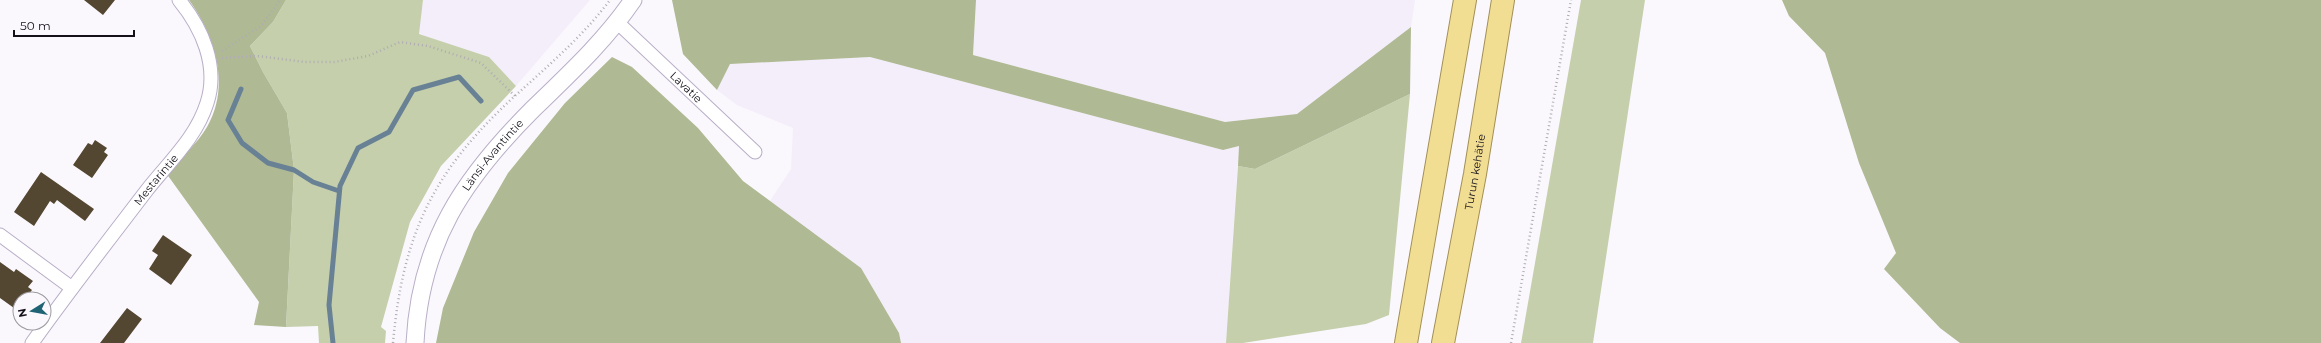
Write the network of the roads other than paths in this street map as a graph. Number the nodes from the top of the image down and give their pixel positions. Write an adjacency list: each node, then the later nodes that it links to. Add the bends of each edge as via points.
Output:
1 (179, 0): 8 (street, Mestarintie, via 202,34 210,59 208,102 200,122 182,149)
2 (633, 0): 5 (street, Länsi-Avantintie)
3 (1466, 0): 11 (highway)
4 (1503, 0): 12 (highway, Turun kehätie, via 1475,174)
5 (617, 22): 6 (street, Lavatie); 10 (street, Länsi-Avantintie, via 480,167 455,203 441,230 425,274 419,301)
6 (755, 152)
7 (0, 235): 8 (street)
8 (72, 288): 9 (street, Mestarintie)
9 (32, 343)
10 (415, 343)
11 (1406, 343)
12 (1443, 343)

